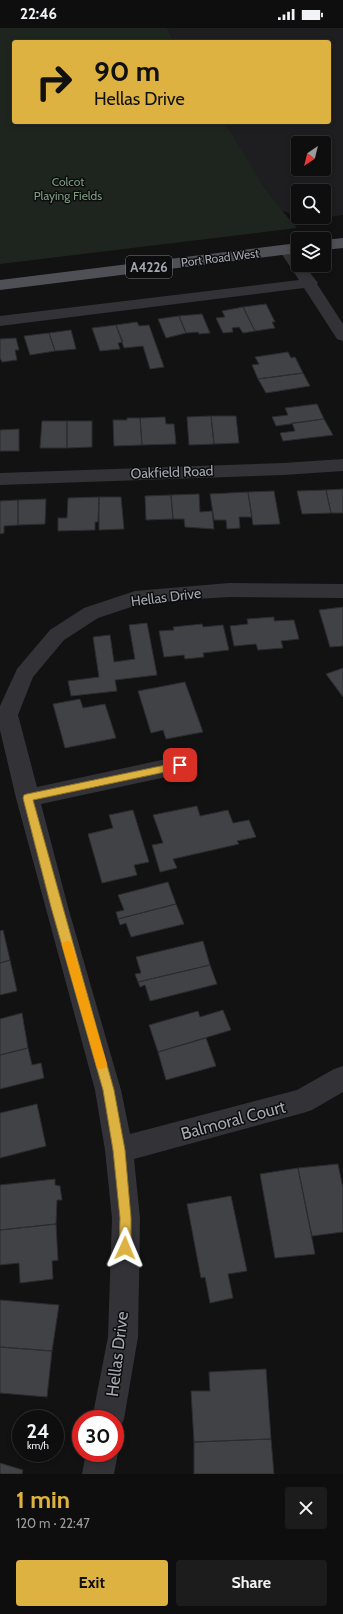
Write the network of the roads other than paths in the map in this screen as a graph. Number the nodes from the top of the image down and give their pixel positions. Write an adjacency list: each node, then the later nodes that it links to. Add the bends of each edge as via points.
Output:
1 (343, 243): 2 (main road)
2 (331, 244)
3 (291, 249): 6 (main road, Port Road West / A4226)
4 (304, 272): 5 (street)
5 (310, 283): 7 (street); 8 (street)
6 (0, 285)
7 (0, 322)
8 (343, 336)
9 (343, 465): 10 (street, Oakfield Road)
10 (0, 479)
11 (343, 591): 13 (street, Hellas Drive, via 228,590 135,598 90,613 57,635 24,674 7,715)
12 (180, 765): 13 (street)
13 (27, 798): 15 (street, Hellas Drive, via 108,1090)
14 (343, 1078): 15 (street, Balmoral Court, via 303,1102)
15 (119, 1150): 16 (street, Hellas Drive, via 126,1218 123,1337)
16 (110, 1410)
17 (100, 1462): 18 (street)
18 (98, 1474)

